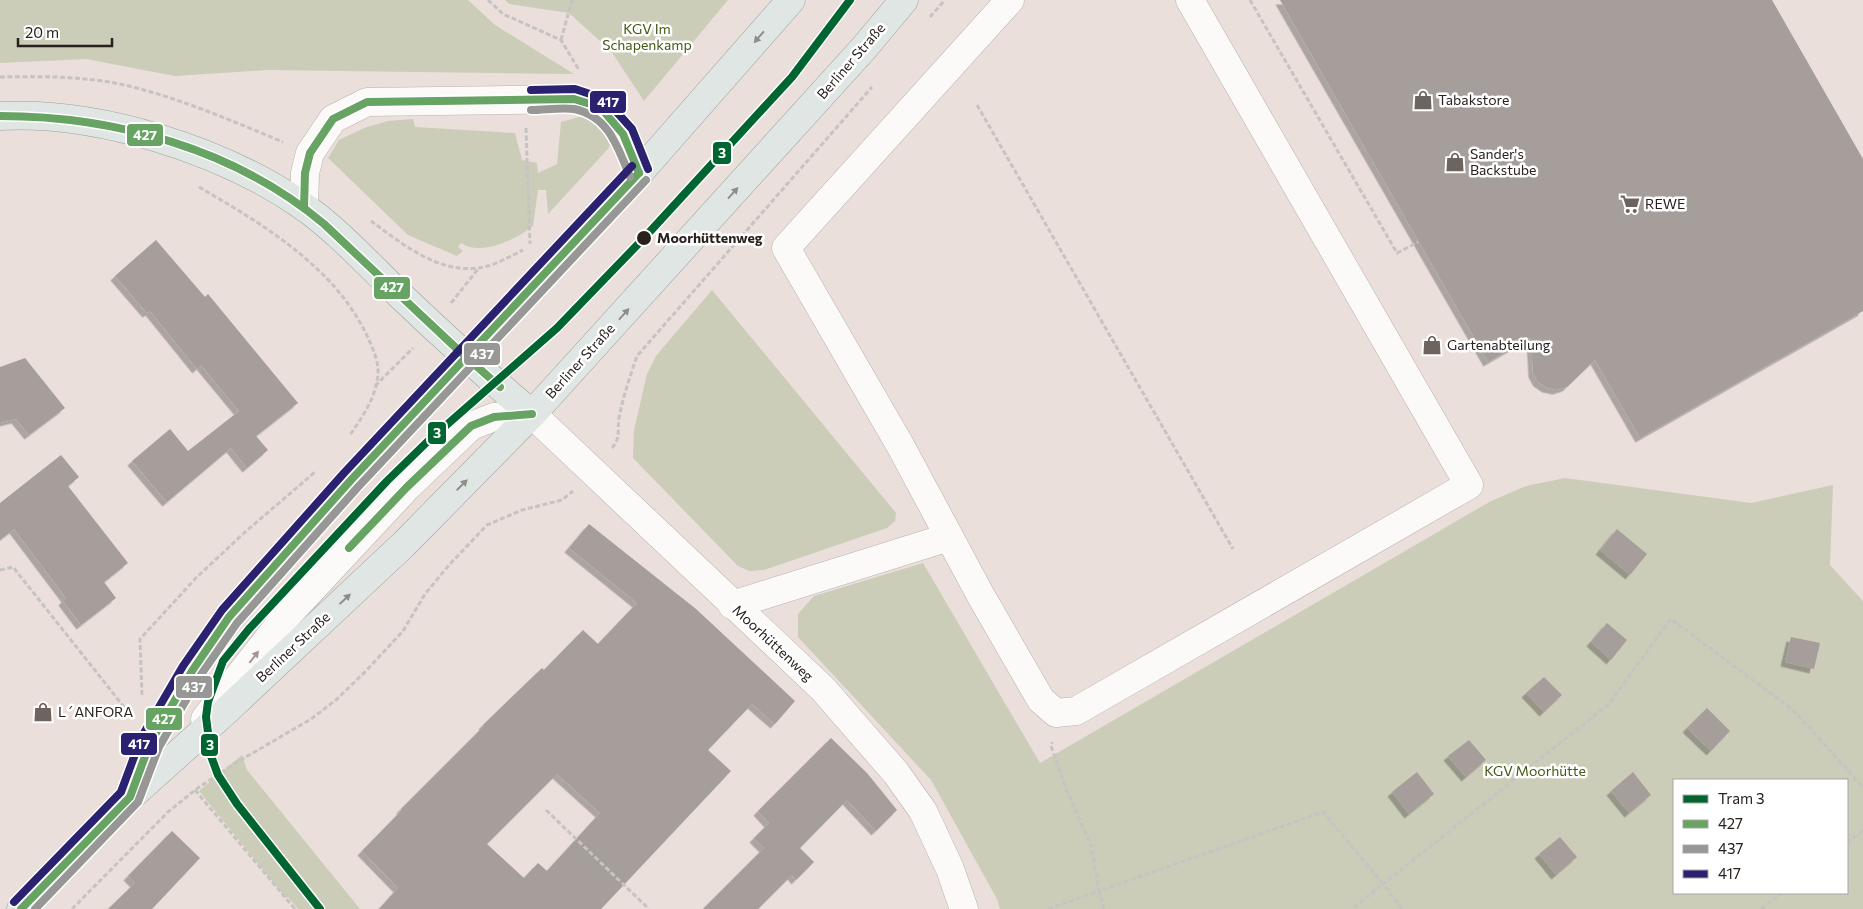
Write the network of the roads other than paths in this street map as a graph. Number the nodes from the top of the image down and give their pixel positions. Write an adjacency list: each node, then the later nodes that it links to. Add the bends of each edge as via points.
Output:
1 (791, 0): 6 (main road, one-way to 6)
2 (904, 0): 9 (main road, Berliner Straße, one-way to 2)
3 (1010, 0): 10 (street, via 786,248 900,445)
4 (1190, 0): 10 (street, via 1469,484 1076,711 1056,713 1041,700)
5 (0, 116): 7 (main road, via 61,118 105,125 184,146 248,173)
6 (639, 173): 7 (street, via 623,134 600,107 574,99 367,102 332,119 310,153 305,173); 8 (main road)
7 (304, 207): 8 (main road)
8 (466, 357): 9 (main road); 12 (main road, via 229,617 192,672)
9 (532, 414): 11 (street, Moorhüttenweg); 12 (main road, Berliner Straße, one-way to 9, via 227,710 404,544); 12 (street, one-way to 9, via 223,696 283,620 407,487 471,426 494,417)
10 (949, 537): 11 (street)
11 (732, 605): 14 (street, Moorhüttenweg, via 823,689 896,772 923,811 950,869)
12 (159, 753): 13 (main road, Berliner Straße, via 130,797)
13 (21, 909)
14 (964, 909)

